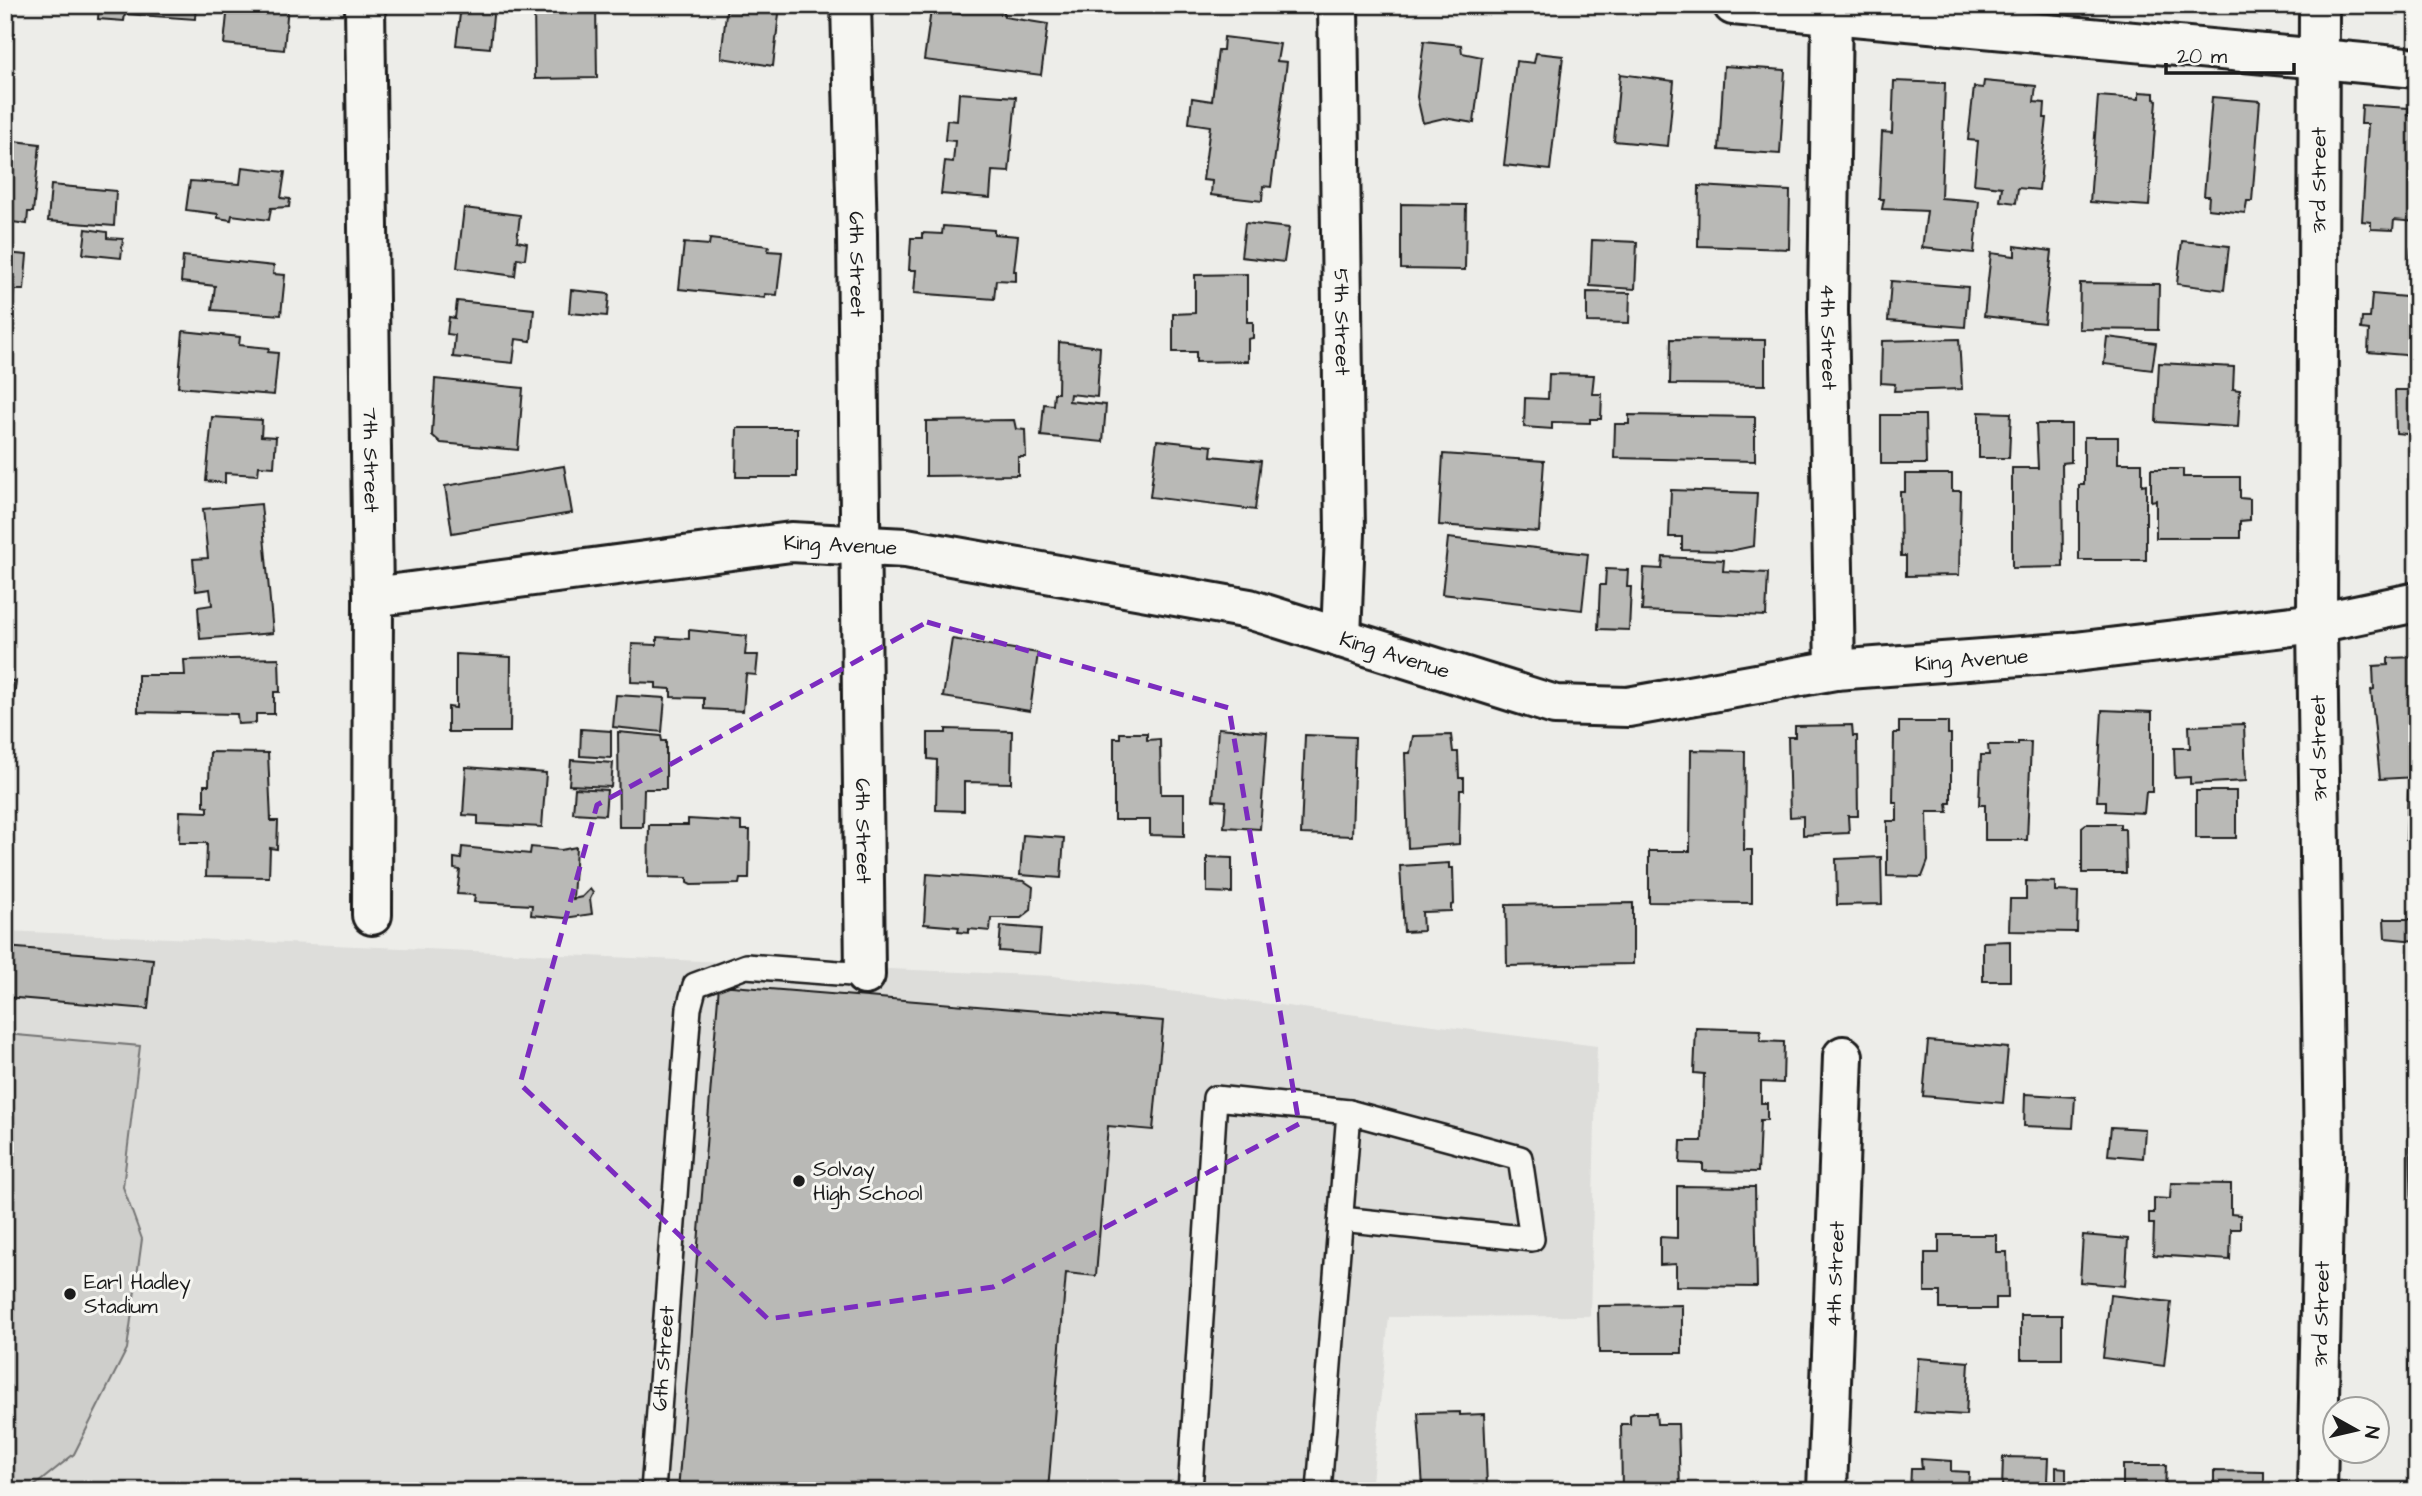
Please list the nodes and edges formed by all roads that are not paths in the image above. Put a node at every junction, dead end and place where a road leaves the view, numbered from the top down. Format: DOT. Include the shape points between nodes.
graph roads {
  1 [pos="365,5"];
  2 [pos="851,5"];
  3 [pos="1338,5"];
  4 [pos="1733,5"];
  5 [pos="2319,5"];
  6 [pos="1832,10"];
  7 [pos="2319,60"];
  8 [pos="2417,68"];
  9 [pos="858,544"];
  10 [pos="373,597"];
  11 [pos="2417,602"];
  12 [pos="2317,623"];
  13 [pos="1341,638"];
  14 [pos="1836,670"];
  15 [pos="372,915"];
  16 [pos="865,975"];
  17 [pos="1843,1056"];
  18 [pos="1349,1112"];
  19 [pos="1341,1219"];
  20 [pos="653,1491"];
  21 [pos="1190,1491"];
  22 [pos="1319,1491"];
  23 [pos="1827,1491"];
  24 [pos="2317,1491"];
  1 -- 10 [label="street, 7th Street"];
  2 -- 9 [label="street, 6th Street"];
  3 -- 13 [label="street, 5th Street" via="1345,533"];
  4 -- 6 [label="street"];
  5 -- 7 [label="street, 3rd Street"];
  6 -- 7 [label="street"];
  6 -- 14 [label="street, 4th Street" via="1828,311"];
  7 -- 8 [label="street"];
  7 -- 12 [label="street, 3rd Street"];
  9 -- 10 [label="street, King Avenue" via="791,541"];
  9 -- 13 [label="street, King Avenue" via="906,548 1249,609"];
  9 -- 16 [label="street, 6th Street"];
  10 -- 15 [label="street, 7th Street"];
  11 -- 12 [label="street, King Avenue"];
  12 -- 14 [label="street, King Avenue" via="2074,652"];
  12 -- 24 [label="street, 3rd Street" via="2323,1163"];
  13 -- 14 [label="street, King Avenue" via="1555,705 1628,707"];
  16 -- 20 [label="lane, 6th Street" via="746,966 695,985 689,1008"];
  17 -- 23 [label="street, 4th Street"];
  18 -- 19 [label="lane"];
  18 -- 19 [label="lane" via="1520,1158 1532,1239"];
  18 -- 21 [label="lane" via="1215,1098"];
  19 -- 22 [label="lane"];
}
